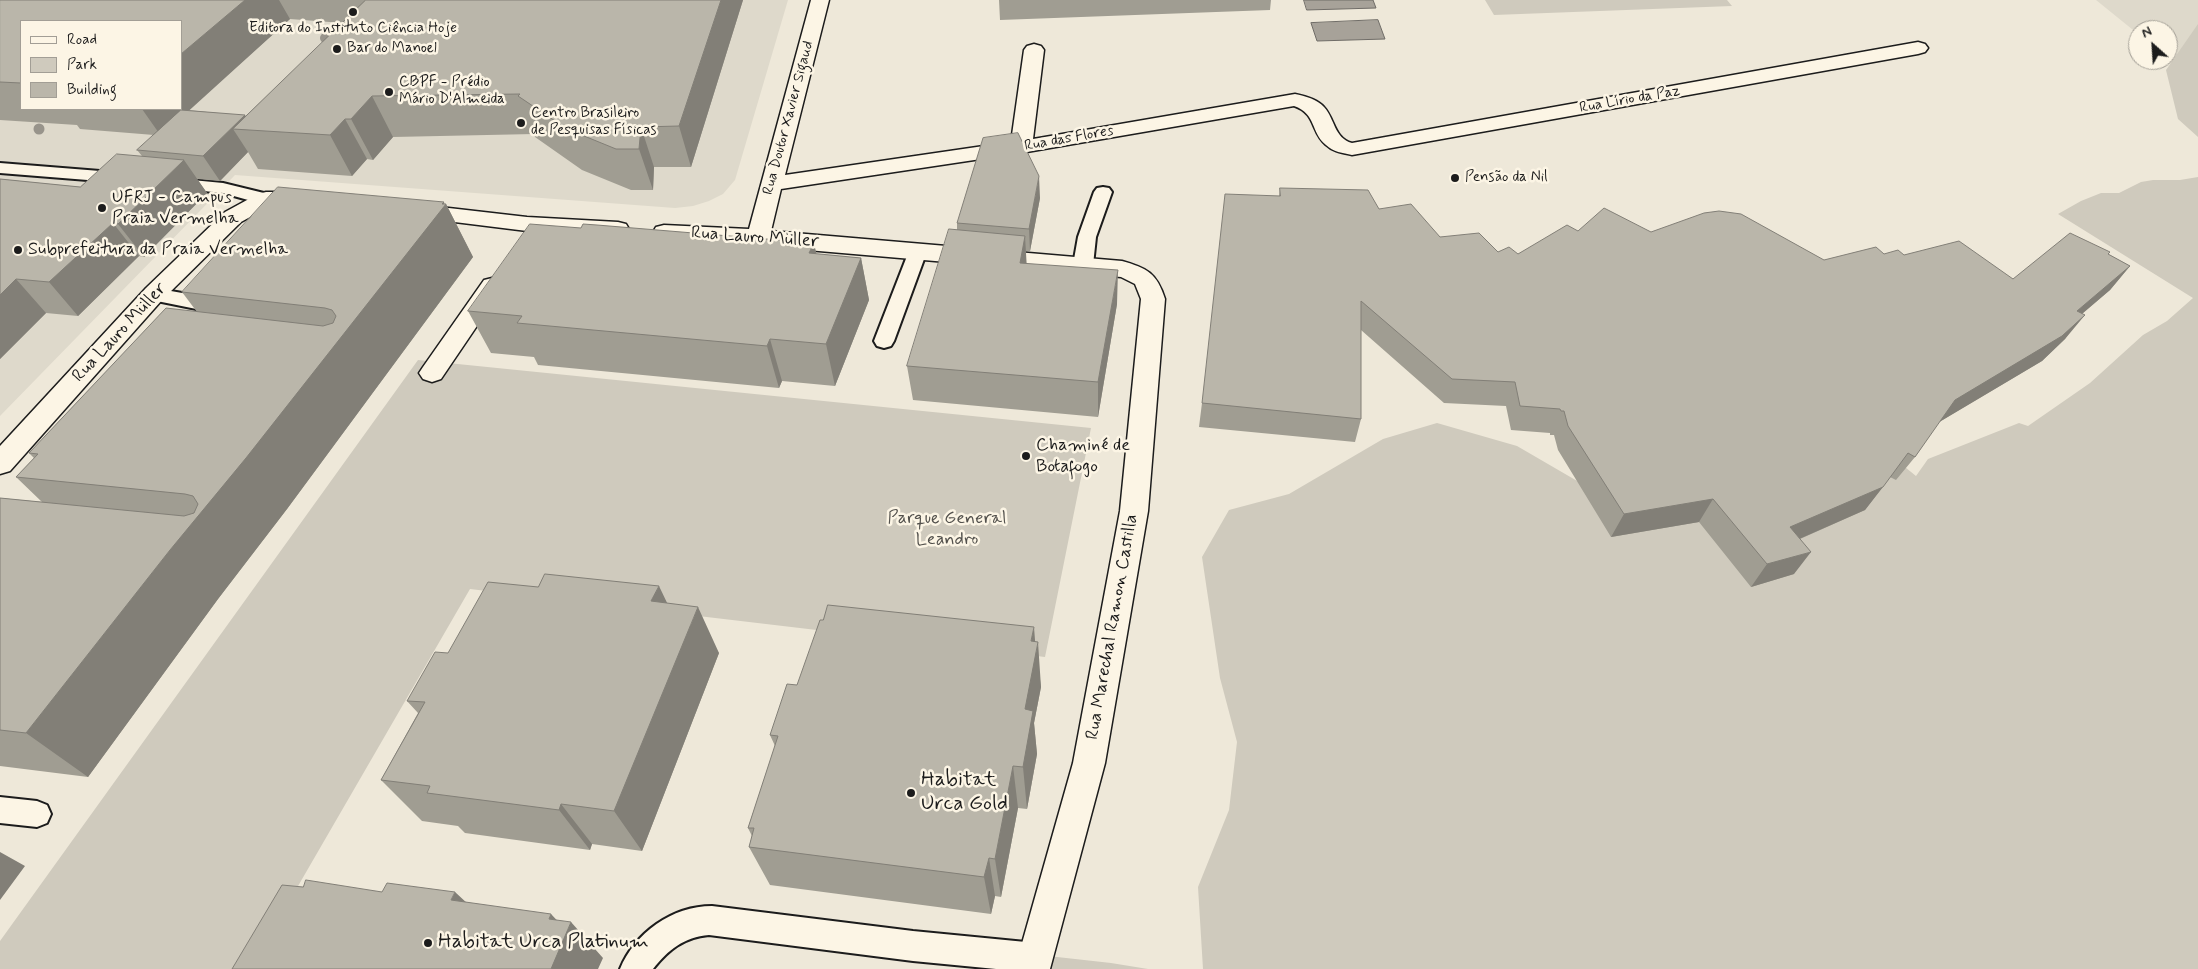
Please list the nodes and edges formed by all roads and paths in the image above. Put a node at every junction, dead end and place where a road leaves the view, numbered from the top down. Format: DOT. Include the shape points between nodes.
graph roads {
  1 [pos="820,0"];
  2 [pos="1918,48"];
  3 [pos="1034,50"];
  4 [pos="1021,147"];
  5 [pos="1342,148"];
  6 [pos="0,168"];
  7 [pos="138,180"];
  8 [pos="158,181"];
  9 [pos="772,184"];
  10 [pos="1103,192"];
  11 [pos="266,199"];
  12 [pos="322,201"];
  13 [pos="391,208"];
  14 [pos="758,237"];
  15 [pos="918,251"];
  16 [pos="1083,265"];
  17 [pos="505,267"];
  18 [pos="1140,275"];
  19 [pos="154,294"];
  20 [pos="210,325"];
  21 [pos="884,341"];
  22 [pos="432,373"];
  23 [pos="0,464"];
  24 [pos="0,810"];
  25 [pos="37,814"];
  26 [pos="1028,964"];
  27 [pos="635,969"];
  1 -- 9 [label="street, Rua Doutor Xavier Sigaud"];
  2 -- 5 [label="street, Rua Lírio da Paz" via="1362,148"];
  3 -- 4 [label="street"];
  4 -- 5 [label="street, Rua das Flores" via="1295,100 1306,102 1318,110 1329,138"];
  4 -- 9 [label="street, Rua das Flores"];
  6 -- 7 [label="lane"];
  8 -- 11 [label="lane" via="223,188"];
  9 -- 14 [label="street, Rua Doutor Xavier Sigaud"];
  10 -- 16 [label="lane" via="1087,237"];
  11 -- 12 [label="street, Rua Lauro Müller" via="293,197"];
  11 -- 19 [label="street, Rua Lauro Müller" via="233,217"];
  13 -- 14 [label="street, Rua Lauro Müller" via="523,233"];
  14 -- 15 [label="street, Rua Lauro Müller"];
  15 -- 16 [label="street, Rua Lauro Müller"];
  15 -- 21 [label="lane"];
  16 -- 18 [label="street, Rua Lauro Müller" via="1122,269"];
  17 -- 22 [label="street"];
  18 -- 26 [label="street, Rua Marechal Ramon Castilla" via="1148,284 1153,299 1134,511 1089,763"];
  19 -- 20 [label="lane" via="216,305 220,311"];
  19 -- 23 [label="street, Rua Lauro Müller"];
  24 -- 25 [label="lane"];
  26 -- 27 [label="lane" via="913,946 702,921 678,928 658,940"];
}
